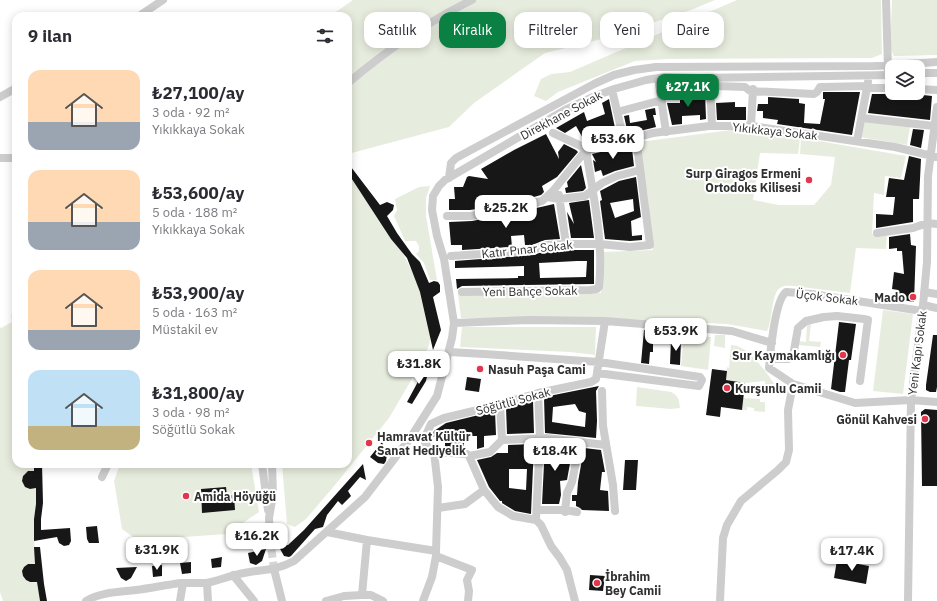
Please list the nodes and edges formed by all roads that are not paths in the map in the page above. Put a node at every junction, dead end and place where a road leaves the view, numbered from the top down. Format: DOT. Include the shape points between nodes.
graph roads {
  1 [pos="163,0"];
  2 [pos="472,0"];
  3 [pos="886,0"];
  4 [pos="145,12"];
  5 [pos="888,60"];
  6 [pos="937,62"];
  7 [pos="925,63"];
  8 [pos="885,65"];
  9 [pos="925,73"];
  10 [pos="937,73"];
  11 [pos="870,75"];
  12 [pos="885,75"];
  13 [pos="352,80"];
  14 [pos="710,84"];
  15 [pos="867,86"];
  16 [pos="885,88"];
  17 [pos="925,89"];
  18 [pos="12,90"];
  19 [pos="753,90"];
  20 [pos="937,90"];
  21 [pos="613,94"];
  22 [pos="0,97"];
  23 [pos="662,100"];
  24 [pos="937,107"];
  25 [pos="617,112"];
  26 [pos="936,116"];
  27 [pos="862,118"];
  28 [pos="712,126"];
  29 [pos="751,126"];
  30 [pos="934,126"];
  31 [pos="666,132"];
  32 [pos="553,133"];
  33 [pos="636,138"];
  34 [pos="624,141"];
  35 [pos="857,142"];
  36 [pos="586,150"];
  37 [pos="934,156"];
  38 [pos="0,158"];
  39 [pos="12,158"];
  40 [pos="640,170"];
  41 [pos="449,178"];
  42 [pos="556,186"];
  43 [pos="593,190"];
  44 [pos="547,197"];
  45 [pos="559,199"];
  46 [pos="447,216"];
  47 [pos="927,223"];
  48 [pos="937,224"];
  49 [pos="877,232"];
  50 [pos="566,244"];
  51 [pos="600,244"];
  52 [pos="451,256"];
  53 [pos="462,292"];
  54 [pos="924,292"];
  55 [pos="937,294"];
  56 [pos="922,308"];
  57 [pos="937,308"];
  58 [pos="605,321"];
  59 [pos="454,323"];
  60 [pos="772,342"];
  61 [pos="449,352"];
  62 [pos="770,359"];
  63 [pos="599,362"];
  64 [pos="596,376"];
  65 [pos="860,381"];
  66 [pos="793,384"];
  67 [pos="602,391"];
  68 [pos="538,393"];
  69 [pos="910,400"];
  70 [pos="937,402"];
  71 [pos="500,404"];
  72 [pos="540,438"];
  73 [pos="502,440"];
  74 [pos="580,442"];
  75 [pos="606,445"];
  76 [pos="434,452"];
  77 [pos="469,456"];
  78 [pos="106,468"];
  79 [pos="263,468"];
  80 [pos="272,468"];
  81 [pos="102,477"];
  82 [pos="484,490"];
  83 [pos="438,508"];
  84 [pos="537,510"];
  85 [pos="615,510"];
  86 [pos="565,511"];
  87 [pos="577,512"];
  88 [pos="269,518"];
  89 [pos="536,520"];
  90 [pos="327,532"];
  91 [pos="270,538"];
  92 [pos="367,540"];
  93 [pos="436,554"];
  94 [pos="274,569"];
  95 [pos="233,575"];
  96 [pos="183,583"];
  97 [pos="207,583"];
  98 [pos="362,595"];
  99 [pos="86,601"];
  100 [pos="180,601"];
  101 [pos="208,601"];
  102 [pos="254,601"];
  103 [pos="282,601"];
  104 [pos="326,601"];
  105 [pos="383,601"];
  106 [pos="423,601"];
  107 [pos="468,601"];
  108 [pos="575,601"];
  109 [pos="720,601"];
  110 [pos="908,601"];
  1 -- 4 [label="street"];
  2 -- 13 [label="street" via="427,24"];
  3 -- 5 [label="street"];
  6 -- 7 [label="street"];
  8 -- 41 [label="street" via="656,66 614,75 456,158 451,163"];
  9 -- 10 [label="street"];
  11 -- 12 [label="street, Direkhane Sokak"];
  11 -- 15 [label="street"];
  11 -- 41 [label="street, Direkhane Sokak" via="665,77 646,80 614,89 572,107"];
  14 -- 19 [label="street"];
  14 -- 23 [label="street" via="660,86"];
  14 -- 28 [label="street"];
  15 -- 16 [label="street"];
  15 -- 19 [label="street" via="820,87 814,94"];
  15 -- 27 [label="street"];
  17 -- 20 [label="street"];
  18 -- 22 [label="street"];
  19 -- 29 [label="street"];
  21 -- 25 [label="street"];
  23 -- 25 [label="street"];
  23 -- 31 [label="street"];
  24 -- 26 [label="street, Yeni Kapı Sokak"];
  25 -- 34 [label="street"];
  26 -- 30 [label="street, Yeni Kapı Sokak"];
  27 -- 30 [label="street"];
  27 -- 35 [label="street"];
  28 -- 29 [label="street, Yıkıkkaya Sokak"];
  28 -- 31 [label="street, Yıkıkkaya Sokak"];
  29 -- 35 [label="street, Yıkıkkaya Sokak"];
  30 -- 37 [label="street, Yeni Kapı Sokak"];
  31 -- 33 [label="street, Yıkıkkaya Sokak"];
  32 -- 36 [label="street"];
  33 -- 34 [label="street, Yıkıkkaya Sokak"];
  33 -- 40 [label="street"];
  34 -- 36 [label="street, Yıkıkkaya Sokak"];
  35 -- 37 [label="street, Yıkıkkaya Sokak"];
  36 -- 42 [label="street"];
  36 -- 43 [label="street"];
  37 -- 47 [label="street, Yeni Kapı Sokak" via="928,176"];
  38 -- 39 [label="street"];
  40 -- 43 [label="street" via="617,176"];
  40 -- 51 [label="street, Katır Pınar Sokak" via="650,245 630,247"];
  41 -- 59 [label="street, Direkhane Sokak" via="439,186 433,196 432,210 444,259"];
  42 -- 44 [label="street"];
  42 -- 45 [label="street"];
  43 -- 45 [label="street" via="585,196"];
  43 -- 51 [label="street"];
  44 -- 45 [label="street"];
  44 -- 46 [label="street" via="509,209 471,216"];
  45 -- 50 [label="street"];
  47 -- 48 [label="street"];
  47 -- 49 [label="street" via="913,228"];
  47 -- 54 [label="street, Yeni Kapı Sokak"];
  50 -- 51 [label="street, Katır Pınar Sokak"];
  50 -- 52 [label="street, Katır Pınar Sokak" via="546,245 533,250 514,252"];
  51 -- 53 [label="street, Yeni Bahçe Sokak" via="600,281 597,289"];
  54 -- 55 [label="street"];
  54 -- 56 [label="street, Yeni Kapı Sokak"];
  56 -- 57 [label="street, Üçok Sokak"];
  56 -- 60 [label="street, Üçok Sokak" via="786,292 782,295"];
  56 -- 69 [label="street, Yeni Kapı Sokak"];
  58 -- 59 [label="street"];
  58 -- 60 [label="street" via="732,331"];
  58 -- 63 [label="street"];
  59 -- 61 [label="street, Direkhane Sokak"];
  60 -- 62 [label="street, Üçok Sokak"];
  61 -- 63 [label="street"];
  61 -- 90 [label="street, Direkhane Sokak" via="437,396 411,437 365,497"];
  62 -- 65 [label="street" via="788,359 793,356 798,328 806,321 837,316 864,319 868,320 868,327"];
  62 -- 66 [label="street, Üçok Sokak" via="769,368"];
  63 -- 64 [label="street"];
  63 -- 64 [label="street" via="700,376 702,380 699,386"];
  64 -- 68 [label="street, Söğütlü Sokak" via="591,382"];
  66 -- 69 [label="street" via="855,403"];
  66 -- 109 [label="street" via="788,410 789,450 786,462 741,501 727,525 723,538"];
  67 -- 75 [label="street"];
  68 -- 71 [label="street, Söğütlü Sokak"];
  68 -- 72 [label="street"];
  69 -- 70 [label="street"];
  69 -- 110 [label="street, Yeni Kapı Sokak"];
  71 -- 73 [label="street"];
  71 -- 76 [label="street, Söğütlü Sokak" via="444,418 431,424 425,444"];
  72 -- 73 [label="street"];
  72 -- 74 [label="street"];
  72 -- 84 [label="street"];
  73 -- 77 [label="street" via="490,452"];
  74 -- 75 [label="street"];
  74 -- 86 [label="street"];
  75 -- 85 [label="street"];
  76 -- 77 [label="street" via="461,453"];
  76 -- 83 [label="street"];
  77 -- 82 [label="street"];
  78 -- 81 [label="street"];
  79 -- 88 [label="street"];
  80 -- 88 [label="street" via="273,494"];
  82 -- 83 [label="street" via="465,504"];
  82 -- 89 [label="street" via="504,512"];
  83 -- 93 [label="street"];
  84 -- 86 [label="street"];
  84 -- 89 [label="street"];
  86 -- 87 [label="street"];
  88 -- 91 [label="street"];
  89 -- 108 [label="street" via="567,570"];
  90 -- 92 [label="street"];
  90 -- 94 [label="street, Direkhane Sokak" via="294,561"];
  92 -- 93 [label="street"];
  92 -- 98 [label="street"];
  93 -- 106 [label="street" via="432,577"];
  93 -- 107 [label="street" via="472,570 466,580"];
  94 -- 95 [label="street, Direkhane Sokak"];
  94 -- 103 [label="street"];
  95 -- 97 [label="street, Direkhane Sokak"];
  95 -- 102 [label="street"];
  96 -- 97 [label="street, Direkhane Sokak"];
  96 -- 99 [label="street, Direkhane Sokak" via="103,595"];
  96 -- 100 [label="street"];
  97 -- 101 [label="street"];
  98 -- 104 [label="street"];
  98 -- 105 [label="street" via="371,595"];
}
